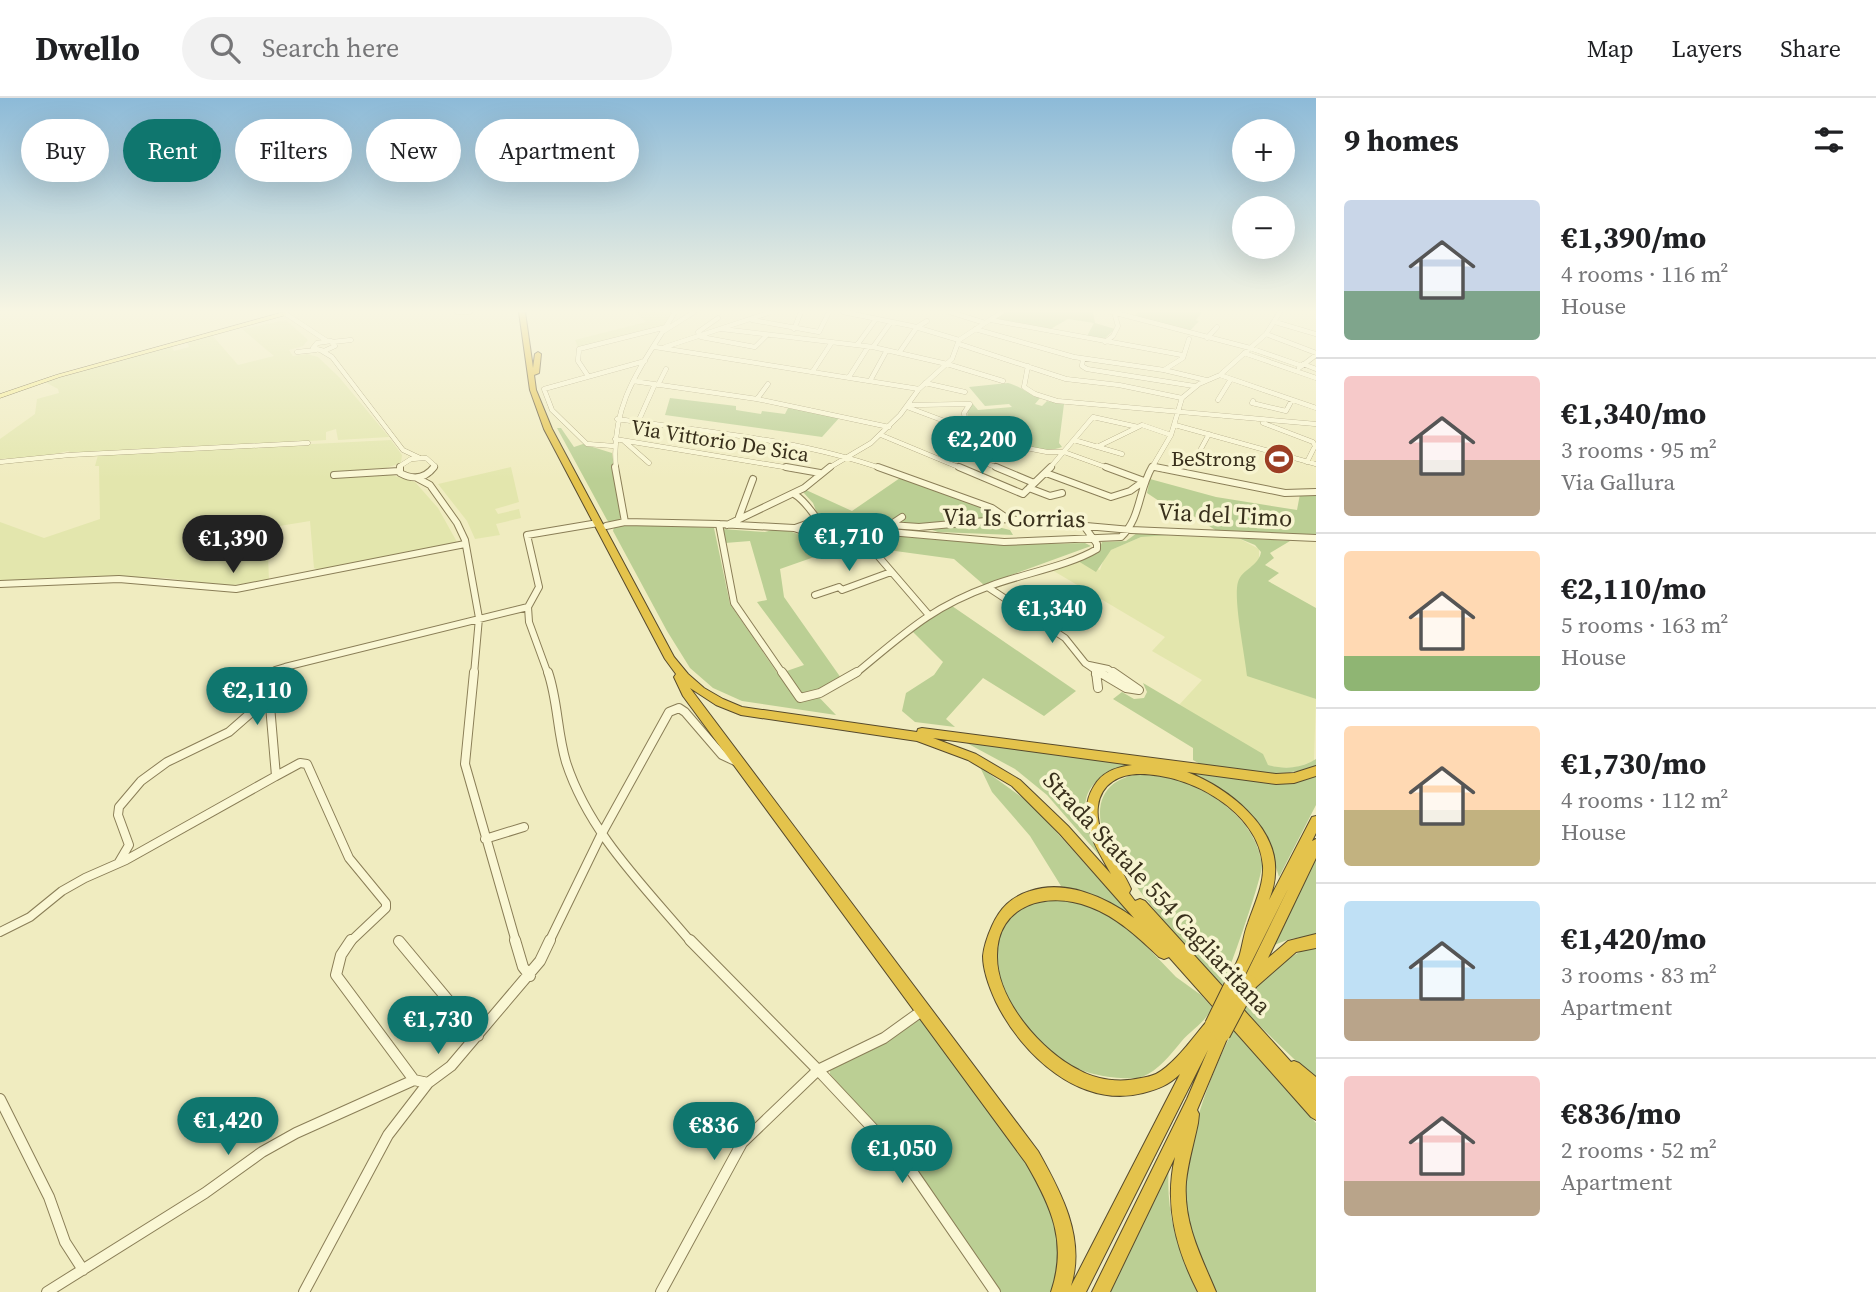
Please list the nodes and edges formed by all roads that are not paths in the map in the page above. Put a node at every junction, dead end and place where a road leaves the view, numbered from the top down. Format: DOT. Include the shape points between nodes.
graph roads {
  1 [pos="87,368"];
  2 [pos="340,368"];
  3 [pos="532,368"];
  4 [pos="536,368"];
  5 [pos="537,368"];
  6 [pos="582,368"];
  7 [pos="619,368"];
  8 [pos="641,368"];
  9 [pos="790,368"];
  10 [pos="815,368"];
  11 [pos="856,368"];
  12 [pos="877,368"];
  13 [pos="943,368"];
  14 [pos="960,368"];
  15 [pos="1028,368"];
  16 [pos="1033,368"];
  17 [pos="1085,368"];
  18 [pos="1147,368"];
  19 [pos="1168,368"];
  20 [pos="1228,368"];
  21 [pos="1287,368"];
  22 [pos="1300,368"];
  23 [pos="666,369"];
  24 [pos="965,369"];
  25 [pos="1164,370"];
  26 [pos="813,371"];
  27 [pos="1296,371"];
  28 [pos="536,373"];
  29 [pos="1220,375"];
  30 [pos="588,376"];
  31 [pos="849,377"];
  32 [pos="958,377"];
  33 [pos="1231,379"];
  34 [pos="1316,379"];
  35 [pos="1206,380"];
  36 [pos="633,381"];
  37 [pos="870,381"];
  38 [pos="1003,381"];
  39 [pos="925,383"];
  40 [pos="768,384"];
  41 [pos="657,385"];
  42 [pos="1194,386"];
  43 [pos="919,388"];
  44 [pos="965,392"];
  45 [pos="0,396"];
  46 [pos="1182,398"];
  47 [pos="757,399"];
  48 [pos="1218,400"];
  49 [pos="1292,400"];
  50 [pos="1253,401"];
  51 [pos="908,406"];
  52 [pos="1316,408"];
  53 [pos="1178,413"];
  54 [pos="617,419"];
  55 [pos="1252,419"];
  56 [pos="638,422"];
  57 [pos="1316,424"];
  58 [pos="966,425"];
  59 [pos="1175,425"];
  60 [pos="956,426"];
  61 [pos="889,427"];
  62 [pos="1138,428"];
  63 [pos="1209,434"];
  64 [pos="881,435"];
  65 [pos="1171,435"];
  66 [pos="1074,440"];
  67 [pos="624,441"];
  68 [pos="308,443"];
  69 [pos="614,443"];
  70 [pos="1097,447"];
  71 [pos="403,450"];
  72 [pos="1064,452"];
  73 [pos="1122,454"];
  74 [pos="849,457"];
  75 [pos="419,458"];
  76 [pos="1196,458"];
  77 [pos="0,462"];
  78 [pos="645,462"];
  79 [pos="1307,462"];
  80 [pos="760,463"];
  81 [pos="1316,464"];
  82 [pos="402,466"];
  83 [pos="1153,467"];
  84 [pos="430,473"];
  85 [pos="820,473"];
  86 [pos="1046,473"];
  87 [pos="334,475"];
  88 [pos="417,478"];
  89 [pos="1144,481"];
  90 [pos="429,485"];
  91 [pos="1032,485"];
  92 [pos="1130,491"];
  93 [pos="1316,492"];
  94 [pos="1062,493"];
  95 [pos="794,494"];
  96 [pos="1141,496"];
  97 [pos="811,515"];
  98 [pos="739,517"];
  99 [pos="902,517"];
  100 [pos="1009,519"];
  101 [pos="625,522"];
  102 [pos="719,524"];
  103 [pos="602,525"];
  104 [pos="727,525"];
  105 [pos="1084,526"];
  106 [pos="806,527"];
  107 [pos="821,529"];
  108 [pos="890,529"];
  109 [pos="1132,529"];
  110 [pos="872,531"];
  111 [pos="851,532"];
  112 [pos="1316,538"];
  113 [pos="1093,539"];
  114 [pos="866,542"];
  115 [pos="465,544"];
  116 [pos="891,572"];
  117 [pos="3,586"];
  118 [pos="989,587"];
  119 [pos="815,595"];
  120 [pos="528,607"];
  121 [pos="929,614"];
  122 [pos="479,618"];
  123 [pos="670,659"];
  124 [pos="1089,665"];
  125 [pos="1097,670"];
  126 [pos="1098,688"];
  127 [pos="269,697"];
  128 [pos="922,732"];
  129 [pos="741,764"];
  130 [pos="1316,771"];
  131 [pos="276,776"];
  132 [pos="1316,821"];
  133 [pos="524,827"];
  134 [pos="601,835"];
  135 [pos="485,839"];
  136 [pos="1316,845"];
  137 [pos="118,863"];
  138 [pos="1125,889"];
  139 [pos="0,932"];
  140 [pos="399,941"];
  141 [pos="1316,941"];
  142 [pos="1247,955"];
  143 [pos="530,976"];
  144 [pos="1193,976"];
  145 [pos="1242,981"];
  146 [pos="924,1010"];
  147 [pos="1218,1030"];
  148 [pos="478,1036"];
  149 [pos="1260,1039"];
  150 [pos="818,1070"];
  151 [pos="414,1080"];
  152 [pos="428,1083"];
  153 [pos="1316,1087"];
  154 [pos="0,1099"];
  155 [pos="1316,1101"];
  156 [pos="1192,1104"];
  157 [pos="1316,1112"];
  158 [pos="83,1270"];
  159 [pos="47,1292"];
  160 [pos="304,1292"];
  161 [pos="661,1292"];
  162 [pos="995,1292"];
  163 [pos="1060,1292"];
  164 [pos="1077,1292"];
  165 [pos="1101,1292"];
  166 [pos="1207,1292"];
  1 -- 45 [label="main road"];
  2 -- 71 [label="street"];
  3 -- 103 [label="highway, Strada Statale 554 Cagliaritana" via="537,405"];
  4 -- 28 [label="highway, Strada Statale 554 Cagliaritana"];
  5 -- 28 [label="highway"];
  6 -- 30 [label="street"];
  7 -- 30 [label="street"];
  8 -- 36 [label="street"];
  9 -- 26 [label="street"];
  10 -- 26 [label="street"];
  11 -- 31 [label="street"];
  12 -- 37 [label="street"];
  13 -- 39 [label="street"];
  14 -- 24 [label="street"];
  15 -- 53 [label="street" via="1024,387 1050,399"];
  16 -- 46 [label="street" via="1075,382"];
  17 -- 42 [label="street"];
  18 -- 25 [label="street"];
  19 -- 25 [label="street"];
  20 -- 29 [label="street"];
  21 -- 27 [label="street"];
  22 -- 27 [label="street"];
  23 -- 41 [label="street"];
  24 -- 32 [label="street"];
  24 -- 38 [label="street"];
  25 -- 35 [label="street"];
  26 -- 31 [label="street"];
  27 -- 34 [label="street"];
  28 -- 103 [label="highway, Strada Statale 554 Cagliaritana" via="547,415"];
  29 -- 33 [label="street"];
  29 -- 35 [label="street"];
  30 -- 69 [label="street, Via Vittorio De Sica" via="544,389 552,410 587,444"];
  31 -- 37 [label="street"];
  33 -- 48 [label="street"];
  33 -- 49 [label="street"];
  35 -- 42 [label="street"];
  36 -- 41 [label="street"];
  36 -- 54 [label="street"];
  37 -- 43 [label="street"];
  39 -- 43 [label="street"];
  39 -- 44 [label="street"];
  40 -- 47 [label="street"];
  41 -- 47 [label="street"];
  41 -- 56 [label="street"];
  42 -- 46 [label="street"];
  43 -- 51 [label="street"];
  46 -- 53 [label="street"];
  47 -- 61 [label="street"];
  49 -- 50 [label="street" via="1286,411"];
  49 -- 52 [label="street"];
  51 -- 58 [label="street" via="970,404 964,414"];
  51 -- 60 [label="street"];
  51 -- 61 [label="street"];
  53 -- 55 [label="street"];
  53 -- 59 [label="street"];
  54 -- 56 [label="street"];
  54 -- 69 [label="street"];
  55 -- 57 [label="street"];
  55 -- 79 [label="street" via="1313,442"];
  56 -- 74 [label="street"];
  59 -- 63 [label="street"];
  59 -- 65 [label="street"];
  60 -- 72 [label="street" via="1006,444 1052,454"];
  60 -- 91 [label="street" via="940,444"];
  61 -- 64 [label="street"];
  62 -- 65 [label="street" via="1147,425"];
  62 -- 66 [label="street" via="1093,417"];
  62 -- 70 [label="street"];
  63 -- 76 [label="street"];
  63 -- 79 [label="street"];
  64 -- 74 [label="street"];
  64 -- 91 [label="street, Via Is Corrias" via="1023,494"];
  65 -- 83 [label="street"];
  66 -- 70 [label="street"];
  66 -- 72 [label="street"];
  67 -- 69 [label="street, Via Vittorio De Sica"];
  67 -- 78 [label="street"];
  67 -- 80 [label="street, Via Vittorio De Sica"];
  68 -- 77 [label="street"];
  69 -- 101 [label="street"];
  70 -- 73 [label="street"];
  71 -- 75 [label="street"];
  71 -- 82 [label="street"];
  72 -- 86 [label="street"];
  72 -- 89 [label="street"];
  74 -- 85 [label="street"];
  74 -- 100 [label="street" via="992,508"];
  75 -- 82 [label="street"];
  75 -- 84 [label="street" via="434,463"];
  79 -- 81 [label="street"];
  80 -- 85 [label="street, Via Vittorio De Sica"];
  80 -- 98 [label="street"];
  82 -- 87 [label="street"];
  82 -- 88 [label="street" via="405,477"];
  83 -- 89 [label="street"];
  83 -- 93 [label="street" via="1285,493"];
  84 -- 88 [label="street"];
  84 -- 90 [label="street"];
  85 -- 95 [label="street"];
  86 -- 91 [label="street"];
  86 -- 92 [label="street" via="1111,497"];
  88 -- 90 [label="street"];
  89 -- 92 [label="street"];
  89 -- 96 [label="street"];
  90 -- 115 [label="street" via="457,523"];
  91 -- 94 [label="street, Via Is Corrias" via="1050,496"];
  92 -- 96 [label="street"];
  95 -- 97 [label="street" via="809,505"];
  95 -- 98 [label="street"];
  96 -- 109 [label="street"];
  97 -- 106 [label="street"];
  97 -- 107 [label="street"];
  98 -- 104 [label="street"];
  99 -- 108 [label="street"];
  100 -- 105 [label="street"];
  100 -- 108 [label="street, Via Is Corrias"];
  101 -- 102 [label="street"];
  101 -- 103 [label="street"];
  102 -- 104 [label="street"];
  102 -- 121 [label="street" via="734,603 800,698 848,680 905,629"];
  103 -- 120 [label="street" via="527,535 539,587"];
  103 -- 123 [label="highway, Strada Statale 554 Cagliaritana"];
  103 -- 128 [label="highway, Strada Statale 554 Cagliaritana" via="675,655 699,684 730,701 756,708"];
  104 -- 106 [label="street"];
  105 -- 109 [label="street"];
  105 -- 113 [label="street"];
  106 -- 107 [label="street"];
  106 -- 107 [label="street"];
  107 -- 111 [label="street, Via Is Corrias"];
  108 -- 110 [label="street, Via Is Corrias"];
  108 -- 113 [label="street, Via Is Corrias" via="983,541"];
  109 -- 112 [label="street, Via del Timo"];
  109 -- 113 [label="street, Via Is Corrias" via="1121,537"];
  110 -- 111 [label="street, Via Is Corrias"];
  110 -- 114 [label="street"];
  111 -- 114 [label="street"];
  113 -- 118 [label="street" via="1097,547 1092,552"];
  114 -- 116 [label="street"];
  115 -- 117 [label="street" via="236,589 119,579"];
  115 -- 122 [label="street"];
  116 -- 119 [label="street"];
  116 -- 121 [label="street"];
  118 -- 121 [label="street"];
  118 -- 124 [label="street" via="1065,638"];
  120 -- 122 [label="street"];
  120 -- 134 [label="street" via="556,695 566,761"];
  122 -- 127 [label="street" via="285,667 270,675"];
  122 -- 135 [label="street" via="465,764"];
  123 -- 129 [label="highway" via="687,693"];
  123 -- 144 [label="highway, Strada Statale 554 Cagliaritana" via="685,680 727,707 918,737 994,769 1047,812"];
  124 -- 125 [label="street"];
  124 -- 125 [label="street" via="1108,669 1139,690 1129,690"];
  125 -- 126 [label="street"];
  127 -- 131 [label="street"];
  127 -- 137 [label="street" via="229,732 167,762 141,781 119,807 129,845"];
  128 -- 130 [label="highway" via="1276,779"];
  128 -- 138 [label="highway, Strada Statale 554 Cagliaritana" via="971,750 1021,780"];
  129 -- 134 [label="street" via="722,755 685,712 674,708"];
  129 -- 146 [label="highway"];
  131 -- 137 [label="street"];
  131 -- 151 [label="street" via="306,764 349,858 386,903 351,940 336,975"];
  132 -- 142 [label="highway"];
  133 -- 135 [label="street"];
  134 -- 143 [label="street"];
  134 -- 150 [label="street" via="699,951"];
  135 -- 143 [label="street" via="523,968"];
  136 -- 145 [label="highway"];
  137 -- 139 [label="street" via="74,884 30,917"];
  138 -- 142 [label="highway" via="1094,826 1092,807 1101,783 1116,771 1143,768 1172,771 1200,781 1227,799 1250,823 1270,864"];
  138 -- 149 [label="highway, Strada Statale 554 Cagliaritana"];
  140 -- 148 [label="street"];
  141 -- 145 [label="highway" via="1293,946"];
  142 -- 145 [label="highway"];
  143 -- 148 [label="street"];
  144 -- 147 [label="highway" via="1108,907 1079,896 1052,893 1030,896 1007,910 996,930 990,958 997,992 1019,1030 1063,1070 1092,1083 1125,1089 1159,1081"];
  144 -- 157 [label="highway"];
  145 -- 147 [label="highway, bridge"];
  146 -- 150 [label="street" via="884,1038"];
  146 -- 163 [label="highway" via="1032,1157 1052,1193 1066,1231 1068,1252"];
  147 -- 156 [label="highway"];
  147 -- 164 [label="highway"];
  148 -- 152 [label="street"];
  149 -- 153 [label="highway"];
  149 -- 155 [label="highway, Strada Statale 554 Cagliaritana"];
  150 -- 161 [label="street" via="742,1143"];
  150 -- 162 [label="street" via="909,1167"];
  151 -- 152 [label="street"];
  151 -- 158 [label="street" via="262,1152"];
  152 -- 160 [label="street" via="388,1135"];
  154 -- 158 [label="street" via="49,1197 65,1242"];
  156 -- 165 [label="highway"];
  156 -- 166 [label="highway" via="1178,1183 1180,1214"];
  158 -- 159 [label="street"];
}
